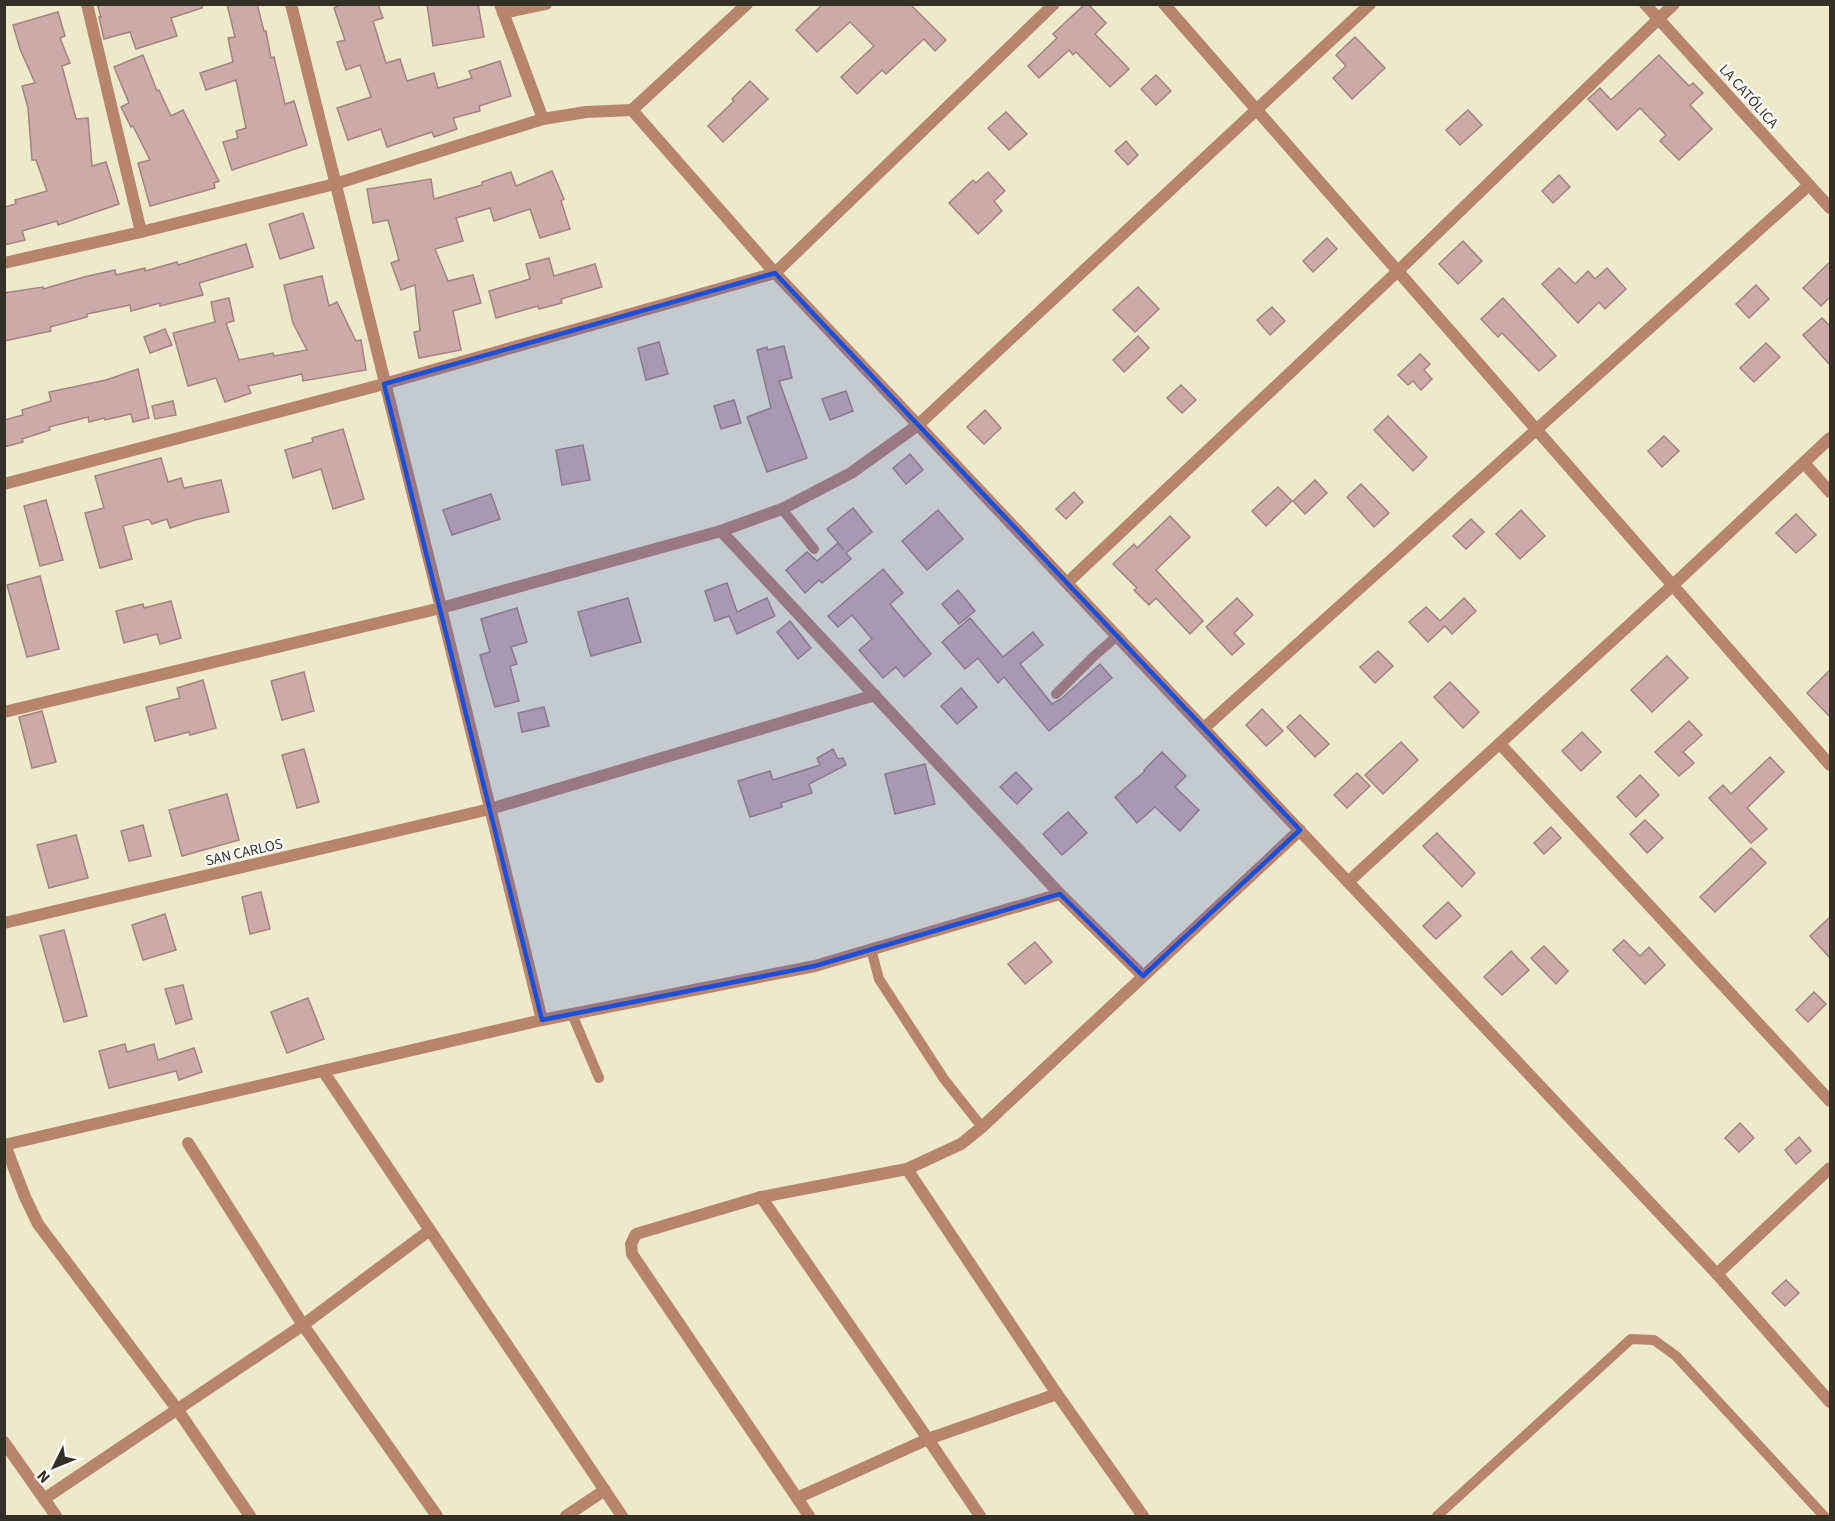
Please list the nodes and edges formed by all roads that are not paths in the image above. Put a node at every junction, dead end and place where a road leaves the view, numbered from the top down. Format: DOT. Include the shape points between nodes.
graph roads {
  1 [pos="87,4"];
  2 [pos="291,4"];
  3 [pos="546,4"];
  4 [pos="747,4"];
  5 [pos="1054,4"];
  6 [pos="1164,4"];
  7 [pos="1370,4"];
  8 [pos="1645,4"];
  9 [pos="1674,4"];
  10 [pos="501,9"];
  11 [pos="1659,20"];
  12 [pos="632,110"];
  13 [pos="1256,110"];
  14 [pos="543,119"];
  15 [pos="335,184"];
  16 [pos="1809,185"];
  17 [pos="1830,208"];
  18 [pos="141,232"];
  19 [pos="4,263"];
  20 [pos="1398,271"];
  21 [pos="775,273"];
  22 [pos="384,384"];
  23 [pos="918,424"];
  24 [pos="1536,429"];
  25 [pos="1830,438"];
  26 [pos="1804,463"];
  27 [pos="4,484"];
  28 [pos="1830,492"];
  29 [pos="782,509"];
  30 [pos="721,531"];
  31 [pos="814,549"];
  32 [pos="1067,583"];
  33 [pos="1673,585"];
  34 [pos="441,608"];
  35 [pos="1117,636"];
  36 [pos="1056,694"];
  37 [pos="875,695"];
  38 [pos="4,712"];
  39 [pos="1204,728"];
  40 [pos="1500,744"];
  41 [pos="1830,765"];
  42 [pos="490,809"];
  43 [pos="1300,830"];
  44 [pos="1348,882"];
  45 [pos="1060,894"];
  46 [pos="4,923"];
  47 [pos="871,949"];
  48 [pos="1143,976"];
  49 [pos="572,1014"];
  50 [pos="542,1020"];
  51 [pos="323,1071"];
  52 [pos="599,1078"];
  53 [pos="1830,1101"];
  54 [pos="982,1126"];
  55 [pos="188,1143"];
  56 [pos="5,1145"];
  57 [pos="1830,1168"];
  58 [pos="908,1169"];
  59 [pos="761,1197"];
  60 [pos="430,1230"];
  61 [pos="1717,1274"];
  62 [pos="303,1325"];
  63 [pos="1057,1394"];
  64 [pos="1830,1402"];
  65 [pos="177,1409"];
  66 [pos="928,1438"];
  67 [pos="4,1442"];
  68 [pos="605,1491"];
  69 [pos="797,1498"];
  70 [pos="44,1499"];
  71 [pos="56,1516"];
  72 [pos="250,1516"];
  73 [pos="436,1516"];
  74 [pos="566,1516"];
  75 [pos="622,1516"];
  76 [pos="809,1516"];
  77 [pos="980,1516"];
  78 [pos="1143,1516"];
  79 [pos="1437,1516"];
  80 [pos="1824,1516"];
  1 -- 18 [label="street"];
  2 -- 15 [label="street"];
  3 -- 10 [label="street"];
  4 -- 12 [label="street"];
  5 -- 21 [label="street"];
  6 -- 13 [label="street"];
  7 -- 13 [label="street"];
  8 -- 11 [label="street, LA CATÓLICA"];
  9 -- 11 [label="street"];
  10 -- 14 [label="street"];
  11 -- 16 [label="street, LA CATÓLICA"];
  11 -- 20 [label="street"];
  12 -- 14 [label="street" via="586,111"];
  12 -- 21 [label="street"];
  13 -- 20 [label="street"];
  13 -- 23 [label="street"];
  14 -- 15 [label="street"];
  15 -- 18 [label="street"];
  15 -- 22 [label="street"];
  16 -- 17 [label="street, LA CATÓLICA"];
  16 -- 24 [label="street"];
  18 -- 19 [label="street"];
  20 -- 24 [label="street"];
  20 -- 32 [label="street"];
  21 -- 22 [label="street"];
  21 -- 23 [label="street"];
  22 -- 27 [label="street"];
  22 -- 34 [label="street"];
  23 -- 29 [label="street" via="851,473"];
  23 -- 32 [label="street"];
  24 -- 33 [label="street"];
  24 -- 39 [label="street"];
  25 -- 26 [label="street"];
  26 -- 28 [label="street"];
  26 -- 33 [label="street"];
  29 -- 30 [label="street"];
  29 -- 31 [label="lane"];
  30 -- 34 [label="street"];
  30 -- 37 [label="street"];
  32 -- 35 [label="street"];
  33 -- 40 [label="street"];
  33 -- 41 [label="street"];
  34 -- 38 [label="street"];
  34 -- 42 [label="street"];
  35 -- 36 [label="lane"];
  35 -- 39 [label="street"];
  37 -- 42 [label="street, SAN CARLOS"];
  37 -- 45 [label="street"];
  39 -- 43 [label="street"];
  40 -- 44 [label="street"];
  40 -- 53 [label="street"];
  42 -- 46 [label="street, SAN CARLOS"];
  42 -- 50 [label="street"];
  43 -- 44 [label="street"];
  43 -- 48 [label="street"];
  44 -- 61 [label="street"];
  45 -- 47 [label="street"];
  45 -- 48 [label="street"];
  47 -- 49 [label="street" via="815,966"];
  47 -- 54 [label="lane" via="879,979 944,1079"];
  48 -- 54 [label="street"];
  49 -- 50 [label="street"];
  49 -- 52 [label="lane"];
  50 -- 51 [label="street"];
  51 -- 56 [label="street"];
  51 -- 60 [label="street"];
  54 -- 58 [label="street" via="961,1144"];
  55 -- 62 [label="street"];
  56 -- 65 [label="street" via="38,1224"];
  57 -- 61 [label="street"];
  58 -- 59 [label="street"];
  58 -- 63 [label="street"];
  59 -- 66 [label="street"];
  59 -- 69 [label="street" via="636,1234 632,1254"];
  60 -- 62 [label="street"];
  60 -- 68 [label="street"];
  61 -- 64 [label="street"];
  62 -- 65 [label="street"];
  62 -- 73 [label="street"];
  63 -- 66 [label="street"];
  63 -- 78 [label="street"];
  65 -- 70 [label="street"];
  65 -- 72 [label="street"];
  66 -- 69 [label="street"];
  66 -- 77 [label="street"];
  67 -- 70 [label="street"];
  68 -- 74 [label="street"];
  68 -- 75 [label="street"];
  69 -- 76 [label="street"];
  70 -- 71 [label="street"];
  79 -- 80 [label="lane" via="1631,1339 1654,1340 1676,1356"];
}
